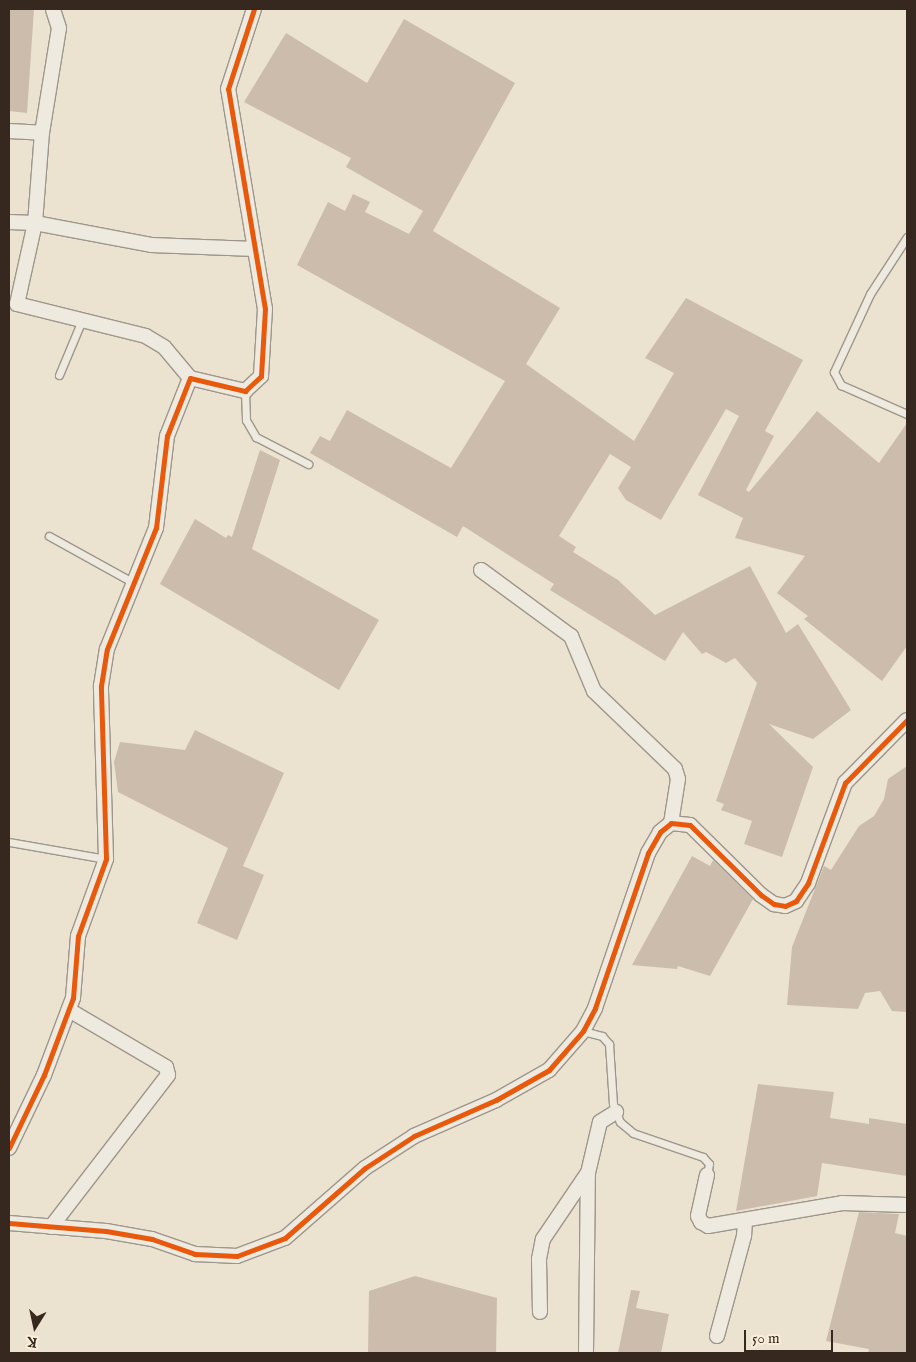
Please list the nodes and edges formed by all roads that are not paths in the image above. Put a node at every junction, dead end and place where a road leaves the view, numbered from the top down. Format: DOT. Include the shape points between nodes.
graph roads {
  1 [pos="53,9"];
  2 [pos="254,9"];
  3 [pos="9,131"];
  4 [pos="42,133"];
  5 [pos="9,222"];
  6 [pos="35,223"];
  7 [pos="907,237"];
  8 [pos="255,249"];
  9 [pos="13,306"];
  10 [pos="82,320"];
  11 [pos="59,375"];
  12 [pos="190,378"];
  13 [pos="246,391"];
  14 [pos="907,414"];
  15 [pos="308,464"];
  16 [pos="49,536"];
  17 [pos="481,570"];
  18 [pos="134,583"];
  19 [pos="907,720"];
  20 [pos="671,823"];
  21 [pos="9,842"];
  22 [pos="106,859"];
  23 [pos="69,1010"];
  24 [pos="582,1030"];
  25 [pos="616,1112"];
  26 [pos="9,1148"];
  27 [pos="588,1173"];
  28 [pos="707,1175"];
  29 [pos="907,1204"];
  30 [pos="745,1220"];
  31 [pos="9,1224"];
  32 [pos="51,1227"];
  33 [pos="540,1312"];
  34 [pos="717,1336"];
  35 [pos="586,1353"];
  1 -- 4 [label="street" via="59,28"];
  2 -- 8 [label="street" via="228,89"];
  3 -- 4 [label="street"];
  4 -- 6 [label="street"];
  5 -- 6 [label="street"];
  6 -- 8 [label="street" via="151,245"];
  6 -- 9 [label="street"];
  7 -- 14 [label="lane" via="870,294 834,372 841,385"];
  8 -- 13 [label="street" via="265,309 261,376"];
  9 -- 10 [label="street"];
  10 -- 11 [label="lane"];
  10 -- 12 [label="street" via="146,336 164,347"];
  12 -- 13 [label="street"];
  12 -- 18 [label="street" via="167,436 156,528"];
  13 -- 15 [label="lane" via="246,420 256,437"];
  16 -- 18 [label="lane"];
  17 -- 20 [label="street" via="571,636 594,691 675,769 678,779"];
  18 -- 22 [label="street" via="107,649 101,686"];
  19 -- 20 [label="street" via="846,783 808,882 796,901 774,904 690,825"];
  20 -- 24 [label="street" via="660,832 648,853 609,973"];
  21 -- 22 [label="lane"];
  22 -- 23 [label="street" via="78,936 73,998"];
  23 -- 26 [label="street" via="44,1075"];
  23 -- 32 [label="street" via="166,1066 168,1075"];
  24 -- 25 [label="lane" via="602,1036 609,1044"];
  24 -- 32 [label="street" via="549,1070 496,1100 414,1136 365,1168 285,1238 237,1256 195,1254 152,1239"];
  25 -- 27 [label="street" via="600,1122"];
  25 -- 28 [label="lane" via="620,1122 633,1133 703,1158 709,1164"];
  27 -- 33 [label="street" via="543,1239 539,1259"];
  27 -- 35 [label="street"];
  28 -- 30 [label="street" via="698,1211 701,1222 708,1226"];
  29 -- 30 [label="street" via="842,1203"];
  30 -- 34 [label="street" via="744,1236"];
  31 -- 32 [label="street"];
}
